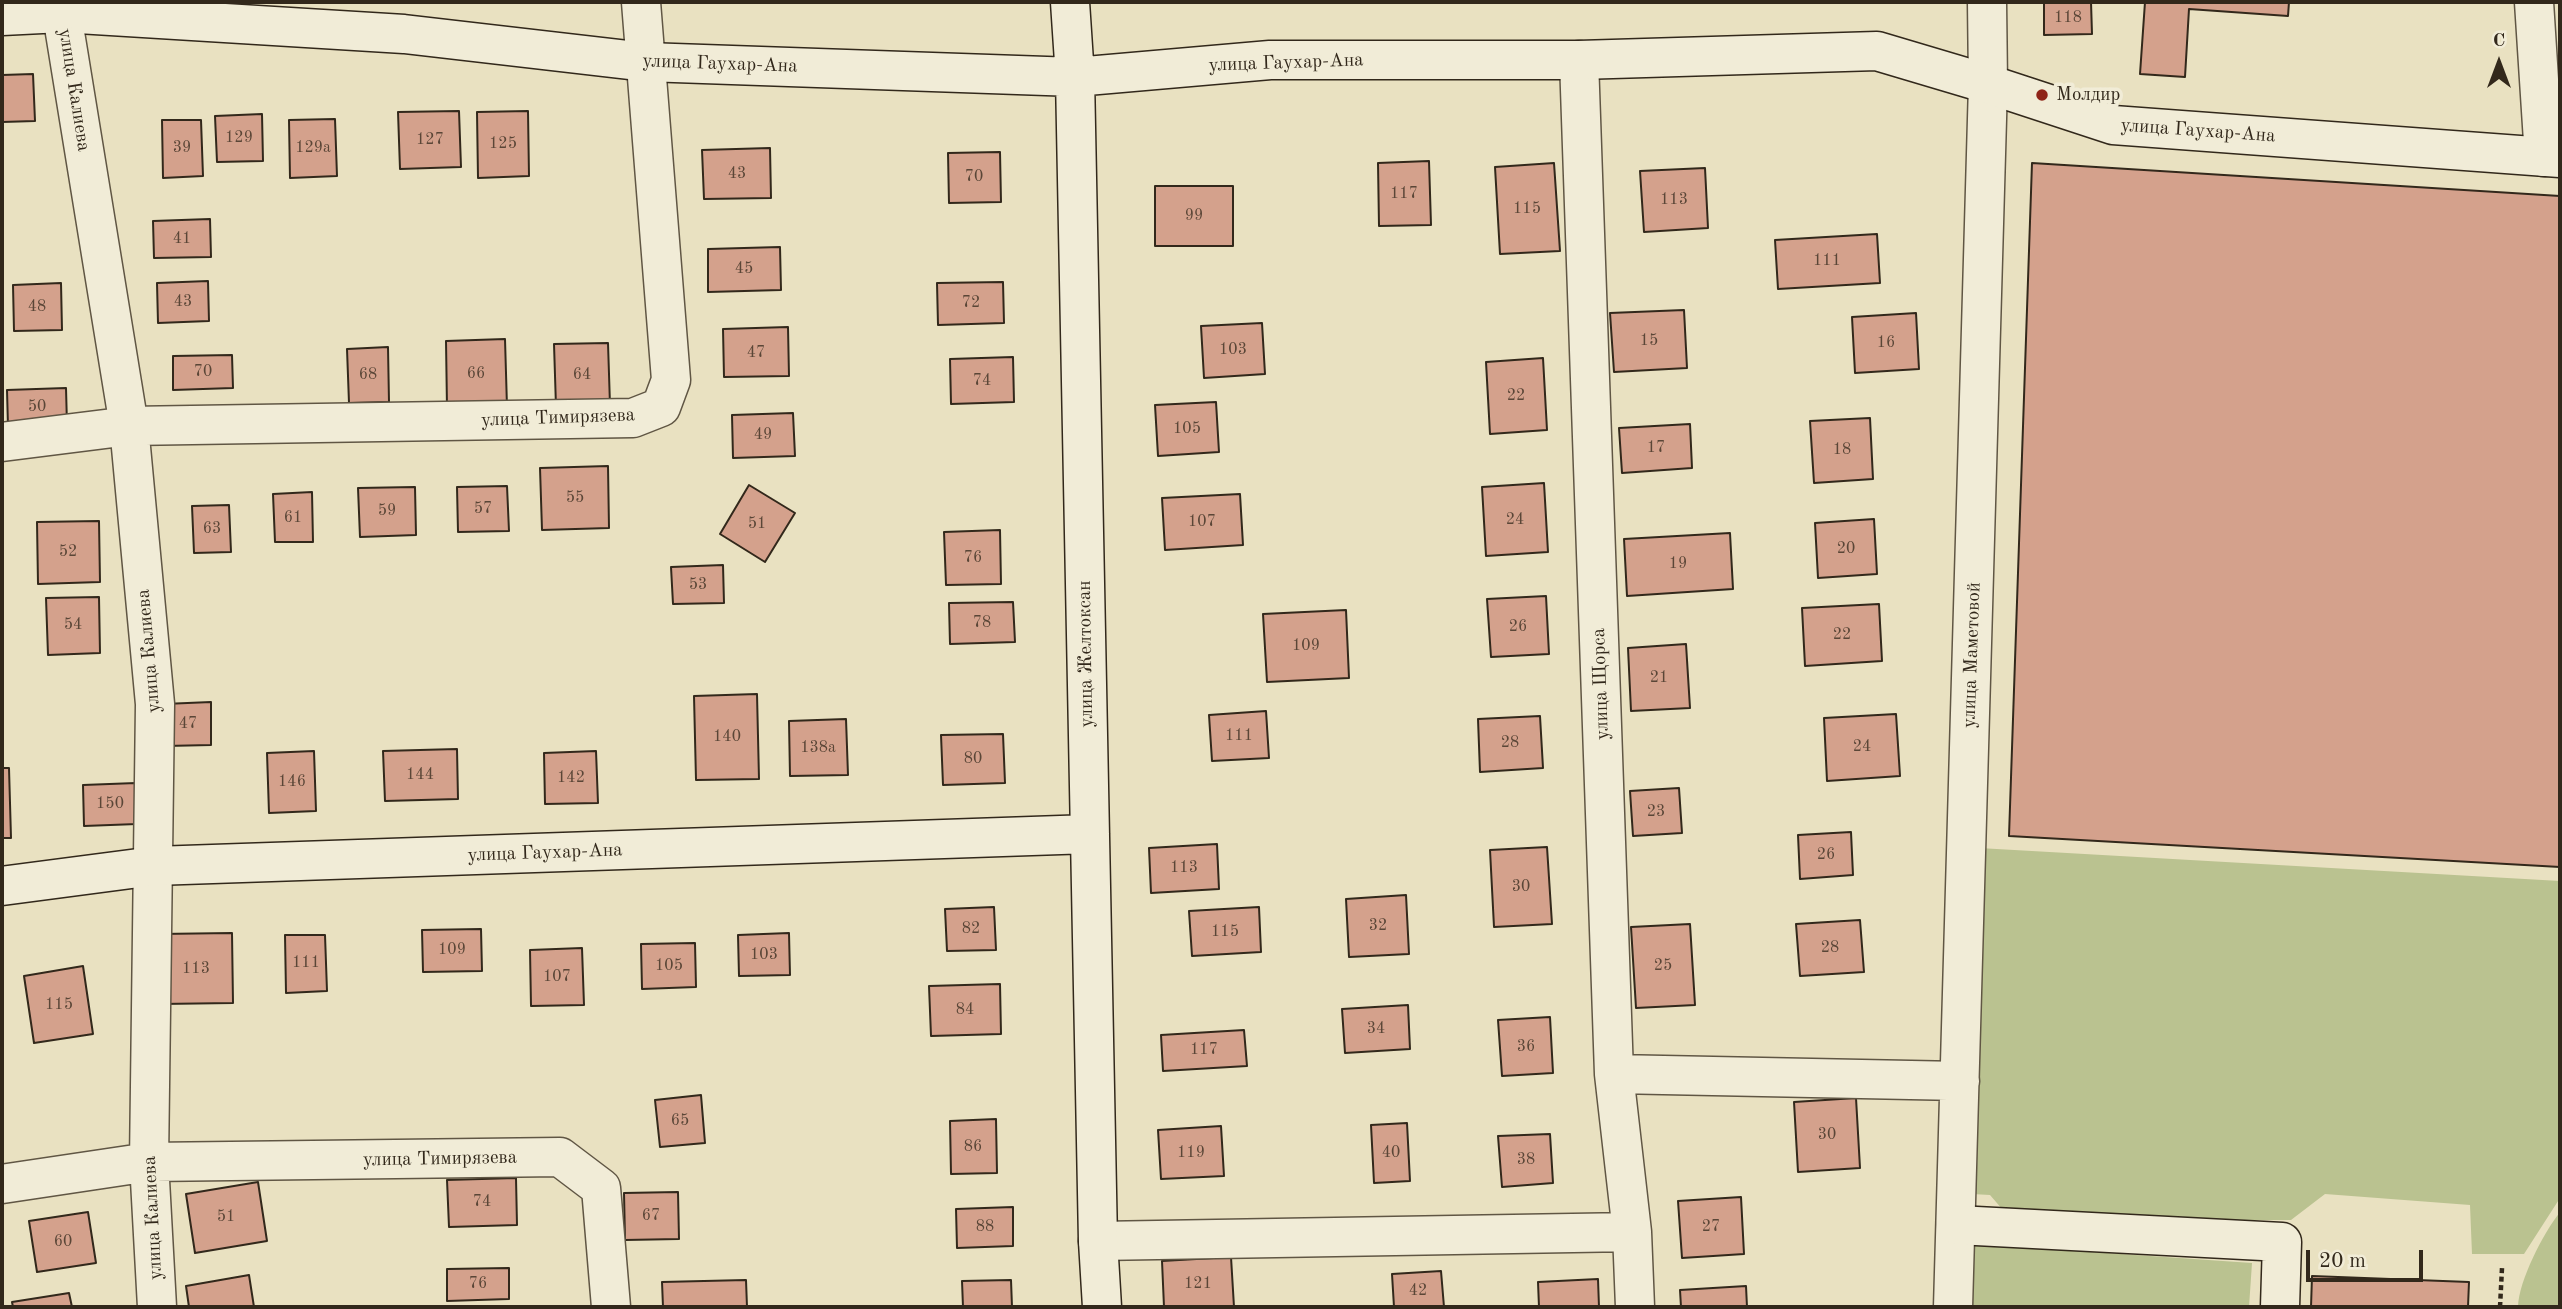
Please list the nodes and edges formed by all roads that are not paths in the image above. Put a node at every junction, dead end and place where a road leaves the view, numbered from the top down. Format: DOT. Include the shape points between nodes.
graph roads {
  1 [pos="641,2"];
  2 [pos="1070,2"];
  3 [pos="1987,2"];
  4 [pos="2534,2"];
  5 [pos="61,8"];
  6 [pos="2,16"];
  7 [pos="1579,60"];
  8 [pos="646,62"];
  9 [pos="1075,77"];
  10 [pos="1988,84"];
  11 [pos="2552,158"];
  12 [pos="129,426"];
  13 [pos="2,442"];
  14 [pos="1090,834"];
  15 [pos="154,866"];
  16 [pos="2,886"];
  17 [pos="1614,1074"];
  18 [pos="1960,1082"];
  19 [pos="149,1162"];
  20 [pos="2,1184"];
  21 [pos="1956,1225"];
  22 [pos="1632,1232"];
  23 [pos="1098,1241"];
  24 [pos="157,1307"];
  25 [pos="611,1307"];
  26 [pos="1102,1307"];
  27 [pos="1635,1307"];
  28 [pos="1953,1307"];
  29 [pos="2280,1307"];
  1 -- 8 [label="street, улица Тимирязева"];
  2 -- 9 [label="street, улица Желтоксан"];
  3 -- 10 [label="street, улица Маметовой"];
  4 -- 11 [label="street"];
  5 -- 6 [label="street, улица Гаухар-Ана"];
  5 -- 8 [label="street, улица Гаухар-Ана" via="404,33"];
  5 -- 12 [label="street, улица Калиева"];
  7 -- 9 [label="street, улица Гаухар-Ана" via="1270,60"];
  7 -- 10 [label="street, улица Гаухар-Ана" via="1877,51"];
  7 -- 17 [label="street, улица Щорса"];
  8 -- 9 [label="street, улица Гаухар-Ана"];
  8 -- 12 [label="street, улица Тимирязева" via="670,380 661,407 634,418"];
  9 -- 14 [label="street, улица Желтоксан"];
  10 -- 11 [label="street, улица Гаухар-Ана" via="2113,125"];
  10 -- 18 [label="street, улица Маметовой"];
  12 -- 13 [label="street, улица Тимирязева"];
  12 -- 15 [label="street, улица Калиева" via="155,704"];
  14 -- 15 [label="street, улица Гаухар-Ана"];
  14 -- 23 [label="street, улица Желтоксан"];
  15 -- 16 [label="street, улица Гаухар-Ана"];
  15 -- 19 [label="street, улица Калиева"];
  17 -- 18 [label="street"];
  17 -- 22 [label="street, улица Щорса"];
  18 -- 21 [label="street, улица Маметовой"];
  19 -- 20 [label="street, улица Тимирязева"];
  19 -- 24 [label="street, улица Калиева"];
  19 -- 25 [label="street, улица Тимирязева" via="560,1157 601,1188"];
  21 -- 28 [label="street, улица Маметовой"];
  21 -- 29 [label="street" via="2282,1242"];
  22 -- 23 [label="street"];
  22 -- 27 [label="street, улица Щорса"];
  23 -- 26 [label="street, улица Желтоксан"];
}
